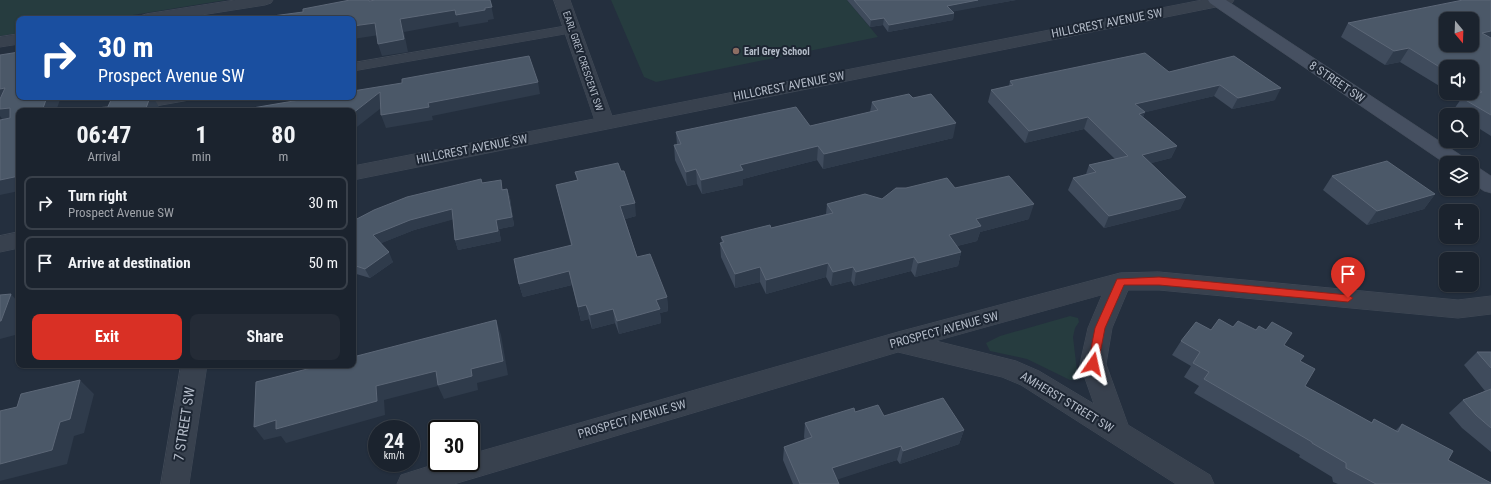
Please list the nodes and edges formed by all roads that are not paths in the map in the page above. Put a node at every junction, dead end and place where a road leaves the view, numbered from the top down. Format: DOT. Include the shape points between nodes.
graph roads {
  1 [pos="265,0"];
  2 [pos="562,0"];
  3 [pos="1220,0"];
  4 [pos="165,16"];
  5 [pos="572,29"];
  6 [pos="16,39"];
  7 [pos="0,42"];
  8 [pos="356,66"];
  9 [pos="167,100"];
  10 [pos="121,108"];
  11 [pos="605,122"];
  12 [pos="1448,156"];
  13 [pos="356,172"];
  14 [pos="1479,178"];
  15 [pos="1491,186"];
  16 [pos="16,241"];
  17 [pos="0,244"];
  18 [pos="1120,282"];
  19 [pos="1491,305"];
  20 [pos="898,342"];
  21 [pos="194,368"];
  22 [pos="1118,434"];
  23 [pos="175,484"];
  24 [pos="411,484"];
  25 [pos="1200,484"];
  1 -- 4 [label="street"];
  2 -- 5 [label="street, EARL GREY CRESCENT SW"];
  3 -- 11 [label="street, HILLCREST AVENUE SW"];
  3 -- 12 [label="street, 8 STREET SW"];
  5 -- 8 [label="lane"];
  5 -- 11 [label="street, EARL GREY CRESCENT SW"];
  6 -- 7 [label="street"];
  9 -- 10 [label="lane"];
  11 -- 13 [label="street, HILLCREST AVENUE SW"];
  14 -- 15 [label="street"];
  16 -- 17 [label="street"];
  18 -- 19 [label="street, PROSPECT AVENUE SW" via="1159,281 1458,309"];
  18 -- 20 [label="street, PROSPECT AVENUE SW"];
  18 -- 22 [label="street, AMHERST STREET SW" via="1100,328 1093,364"];
  20 -- 22 [label="street, AMHERST STREET SW" via="1007,368 1030,378"];
  20 -- 24 [label="street, PROSPECT AVENUE SW"];
  21 -- 23 [label="street, 7 STREET SW"];
  22 -- 25 [label="street, AMHERST STREET SW"];
}
